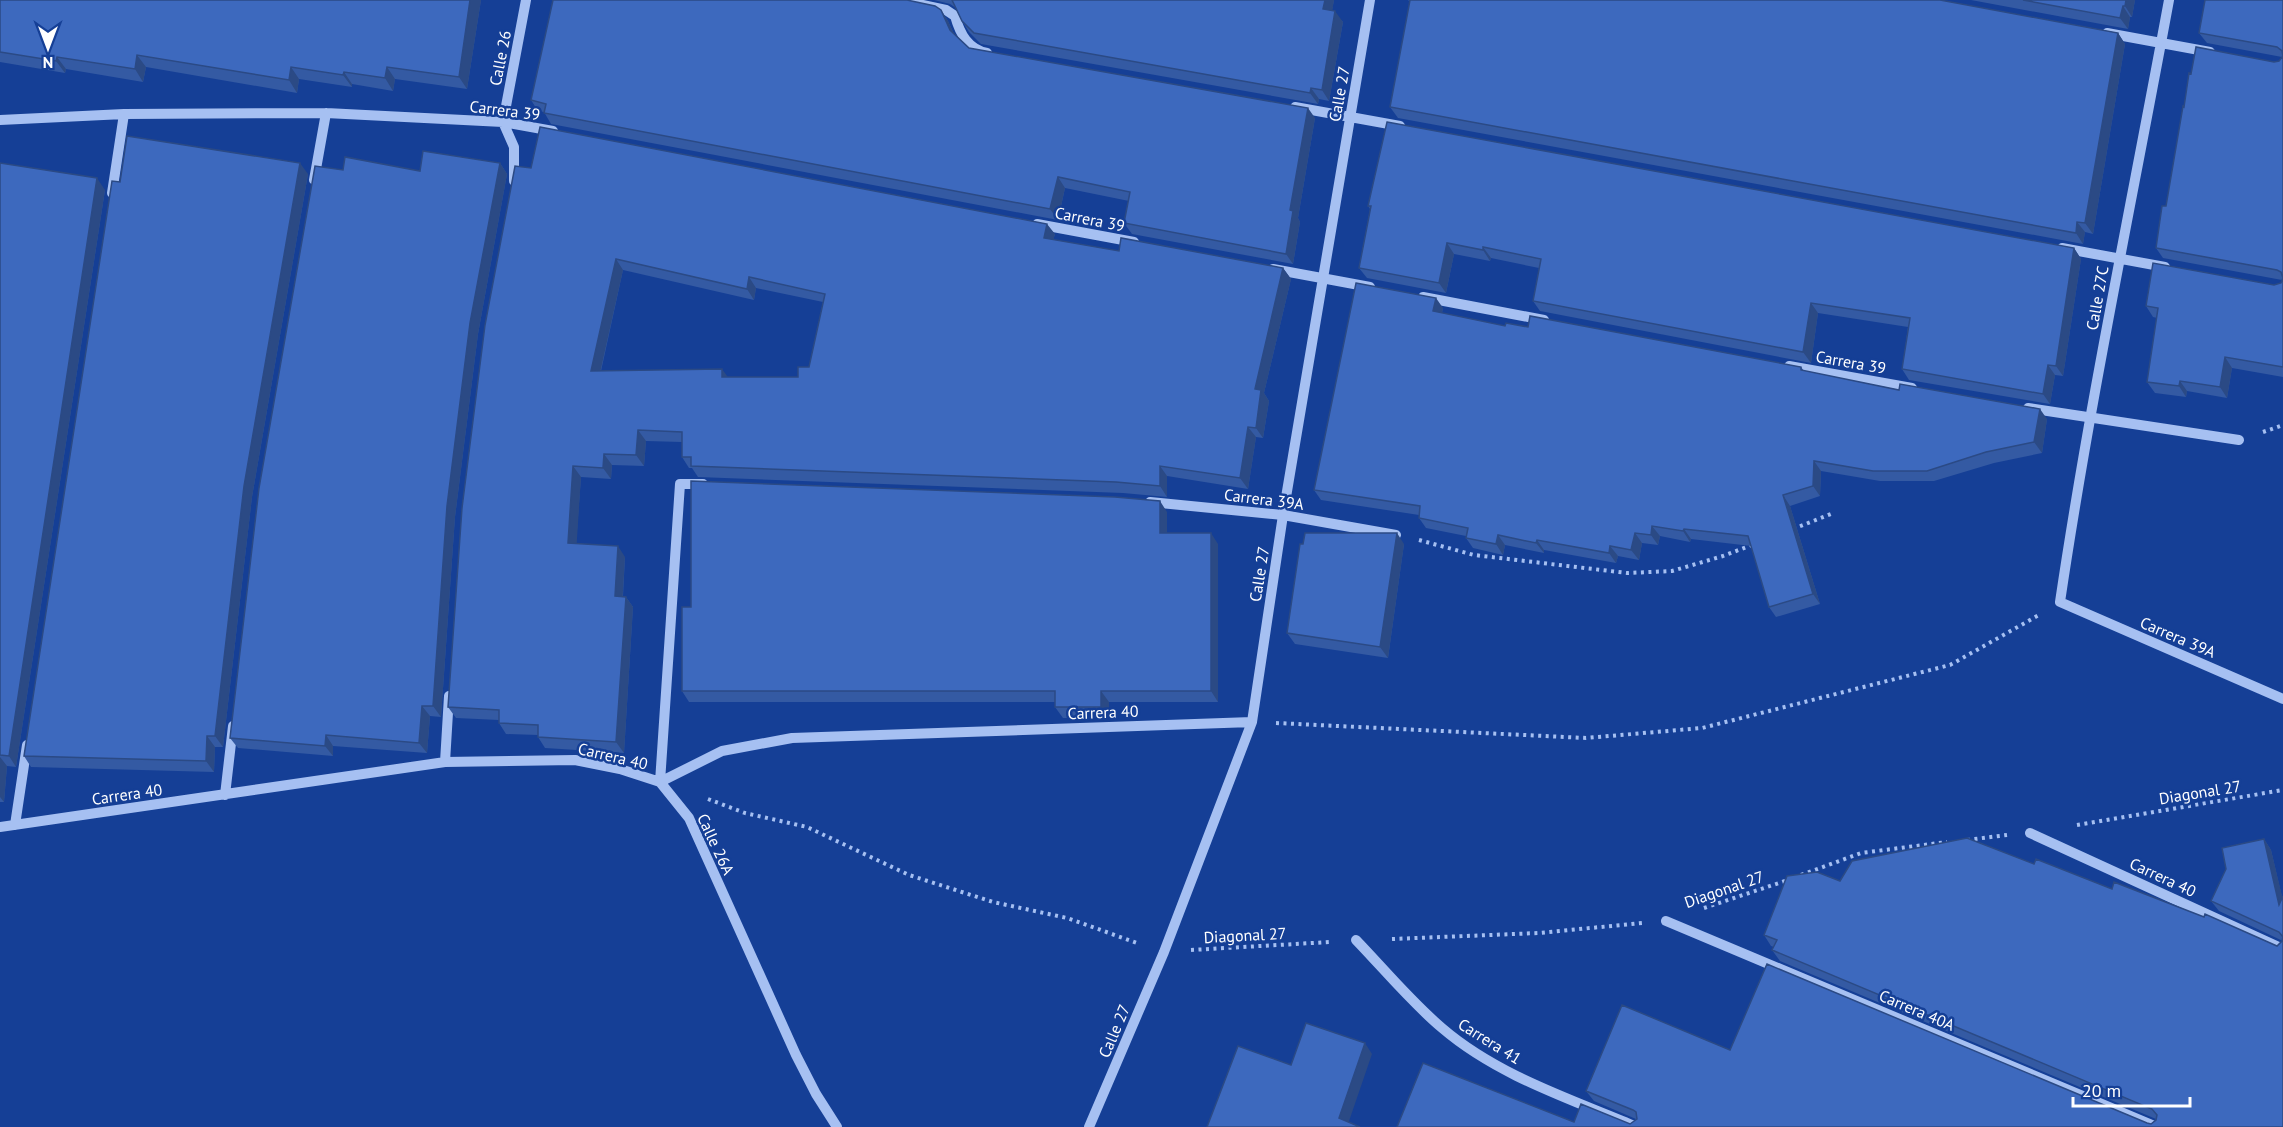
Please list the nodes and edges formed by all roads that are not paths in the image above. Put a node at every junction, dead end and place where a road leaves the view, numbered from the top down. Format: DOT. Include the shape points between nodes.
graph roads {
  1 [pos="526,0"];
  2 [pos="900,0"];
  3 [pos="1370,0"];
  4 [pos="2169,0"];
  5 [pos="2092,30"];
  6 [pos="2162,43"];
  7 [pos="2217,53"];
  8 [pos="1001,55"];
  9 [pos="1281,105"];
  10 [pos="326,113"];
  11 [pos="124,114"];
  12 [pos="1350,117"];
  13 [pos="0,120"];
  14 [pos="503,122"];
  15 [pos="1409,128"];
  16 [pos="561,133"];
  17 [pos="512,190"];
  18 [pos="312,195"];
  19 [pos="110,209"];
  20 [pos="1029,222"];
  21 [pos="1146,245"];
  22 [pos="2049,246"];
  23 [pos="2119,259"];
  24 [pos="1263,267"];
  25 [pos="2177,269"];
  26 [pos="1322,278"];
  27 [pos="1380,289"];
  28 [pos="1414,296"];
  29 [pos="1554,322"];
  30 [pos="1774,363"];
  31 [pos="1926,390"];
  32 [pos="2020,407"];
  33 [pos="2091,419"];
  34 [pos="2239,440"];
  35 [pos="716,485"];
  36 [pos="1135,501"];
  37 [pos="1283,514"];
  38 [pos="1398,535"];
  39 [pos="2060,602"];
  40 [pos="450,681"];
  41 [pos="2283,699"];
  42 [pos="234,712"];
  43 [pos="1252,722"];
  44 [pos="30,730"];
  45 [pos="445,762"];
  46 [pos="660,782"];
  47 [pos="225,795"];
  48 [pos="15,825"];
  49 [pos="0,827"];
  50 [pos="2030,833"];
  51 [pos="1666,921"];
  52 [pos="1356,940"];
  53 [pos="2283,949"];
  54 [pos="837,1127"];
  55 [pos="1089,1127"];
  56 [pos="1637,1127"];
  57 [pos="2157,1127"];
  1 -- 14 [label="street, Calle 26"];
  2 -- 8 [label="street" via="946,10 955,16 965,40 978,51"];
  3 -- 12 [label="street, Calle 27"];
  4 -- 6 [label="street, Calle 27C"];
  5 -- 6 [label="street"];
  6 -- 7 [label="street"];
  6 -- 23 [label="street, Calle 27C"];
  9 -- 12 [label="street"];
  10 -- 11 [label="street, Carrera 39"];
  10 -- 14 [label="street, Carrera 39"];
  10 -- 18 [label="street"];
  11 -- 13 [label="street, Carrera 39"];
  11 -- 19 [label="street"];
  12 -- 15 [label="street"];
  12 -- 26 [label="street, Calle 27"];
  14 -- 16 [label="street, Carrera 39"];
  14 -- 17 [label="street" via="514,147"];
  20 -- 21 [label="street, Carrera 39"];
  22 -- 23 [label="street"];
  23 -- 25 [label="street"];
  23 -- 33 [label="street, Calle 27C"];
  24 -- 26 [label="street"];
  26 -- 27 [label="street"];
  26 -- 37 [label="street, Calle 27"];
  28 -- 29 [label="street"];
  30 -- 31 [label="street, Carrera 39"];
  32 -- 33 [label="street"];
  33 -- 34 [label="street"];
  33 -- 39 [label="street, Calle 27C"];
  35 -- 46 [label="street" via="680,484"];
  36 -- 37 [label="street, Carrera 39A"];
  37 -- 38 [label="street, Carrera 39A"];
  37 -- 43 [label="street, Calle 27"];
  39 -- 41 [label="street, Carrera 39A"];
  40 -- 45 [label="street"];
  42 -- 47 [label="street"];
  43 -- 46 [label="street, Carrera 40" via="792,738 722,751"];
  43 -- 55 [label="street, Calle 27" via="1164,952"];
  44 -- 48 [label="street"];
  45 -- 46 [label="street, Carrera 40" via="575,760"];
  45 -- 47 [label="street, Carrera 40"];
  46 -- 54 [label="street, Calle 26A" via="689,818 796,1055"];
  47 -- 48 [label="street, Carrera 40"];
  48 -- 49 [label="street, Carrera 40"];
  50 -- 53 [label="street, Carrera 40"];
  51 -- 57 [label="street, Carrera 40A"];
  52 -- 56 [label="street, Carrera 41" via="1442,1028 1469,1048 1511,1073"];
}
